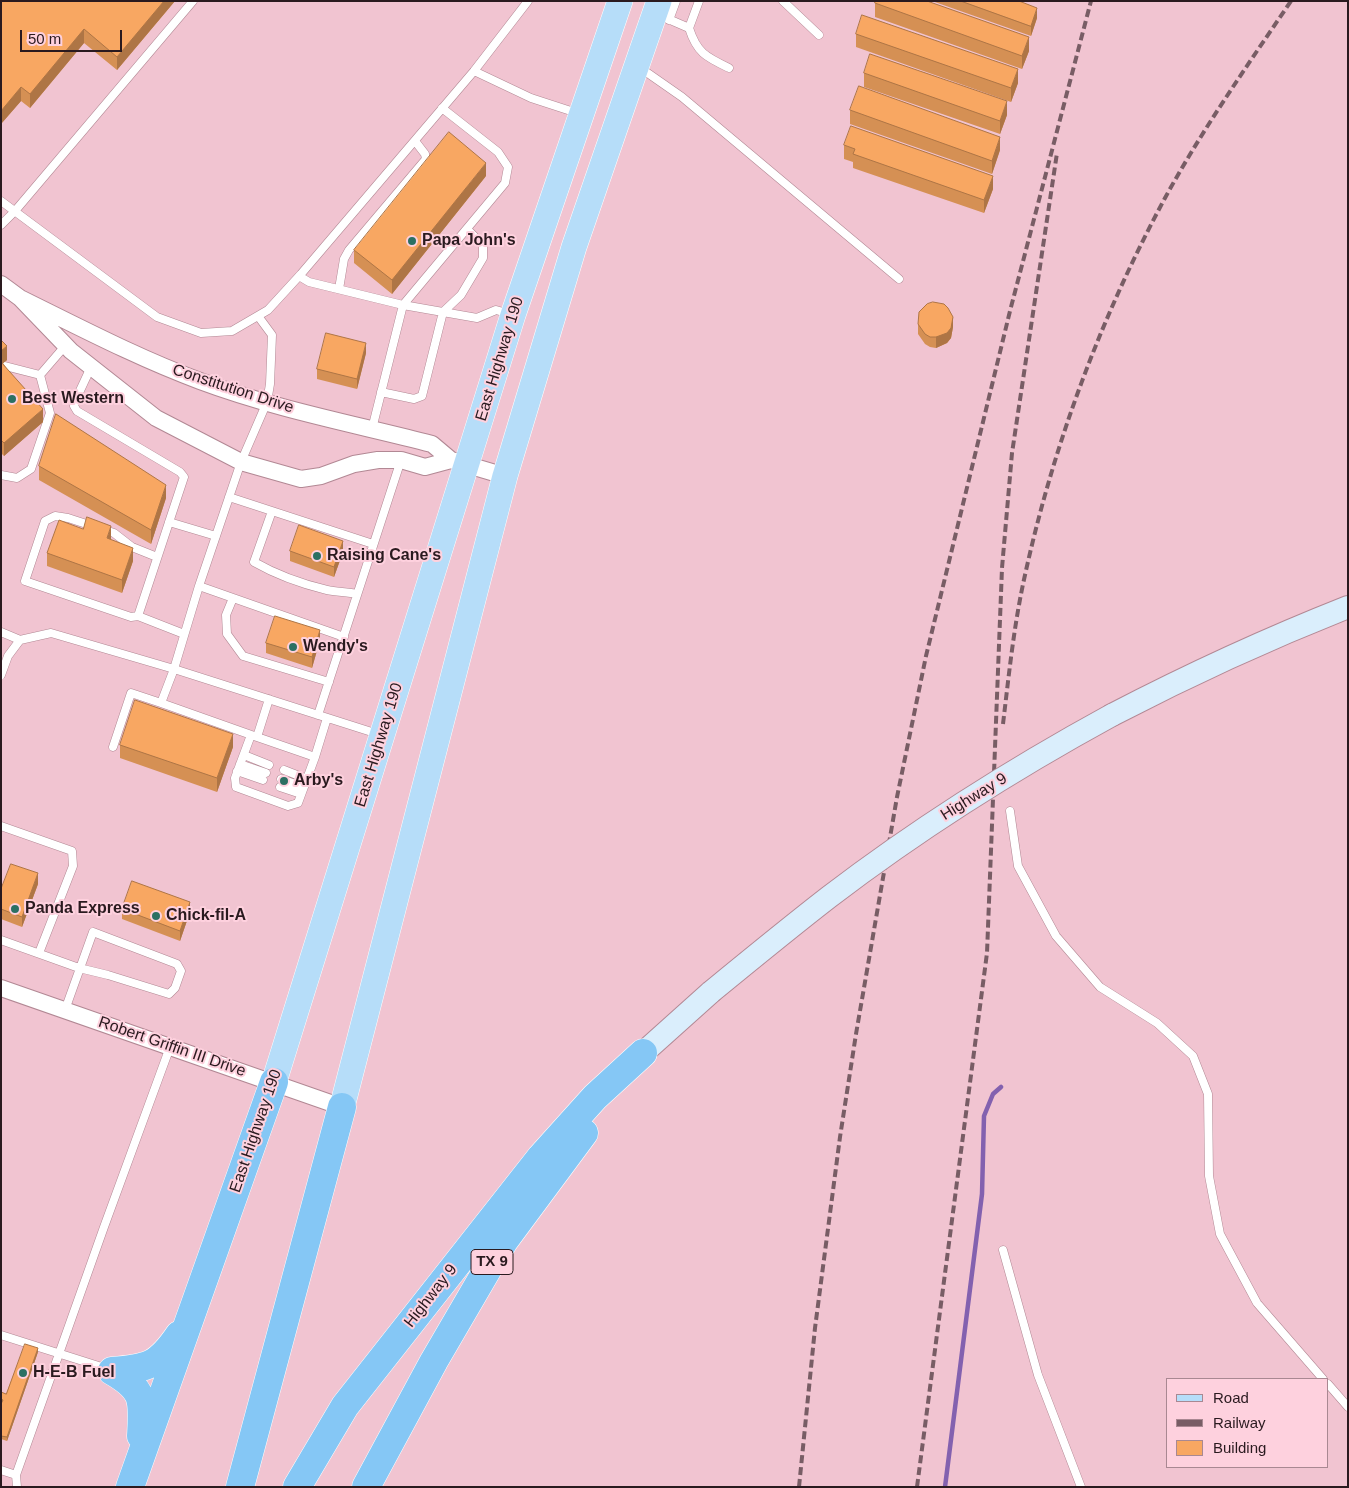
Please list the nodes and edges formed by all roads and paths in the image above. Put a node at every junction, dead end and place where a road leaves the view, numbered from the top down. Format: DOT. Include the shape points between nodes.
graph roads {
  1 [pos="193,1"];
  2 [pos="528,1"];
  3 [pos="620,1"];
  4 [pos="676,1"];
  5 [pos="699,1"];
  6 [pos="784,1"];
  7 [pos="661,12"];
  8 [pos="689,28"];
  9 [pos="819,35"];
  10 [pos="637,66"];
  11 [pos="729,68"];
  12 [pos="474,71"];
  13 [pos="442,108"];
  14 [pos="582,114"];
  15 [pos="415,140"];
  16 [pos="1,201"];
  17 [pos="15,211"];
  18 [pos="1,225"];
  19 [pos="467,229"];
  20 [pos="574,247"];
  21 [pos="299,276"];
  22 [pos="899,279"];
  23 [pos="1,284"];
  24 [pos="339,289"];
  25 [pos="20,298"];
  26 [pos="403,305"];
  27 [pos="443,312"];
  28 [pos="513,315"];
  29 [pos="258,316"];
  30 [pos="65,346"];
  31 [pos="1,365"];
  32 [pos="90,367"];
  33 [pos="40,375"];
  34 [pos="381,392"];
  35 [pos="267,402"];
  36 [pos="372,429"];
  37 [pos="401,460"];
  38 [pos="242,462"];
  39 [pos="459,463"];
  40 [pos="1,475"];
  41 [pos="505,476"];
  42 [pos="229,497"];
  43 [pos="272,511"];
  44 [pos="169,522"];
  45 [pos="216,536"];
  46 [pos="373,544"];
  47 [pos="157,557"];
  48 [pos="199,586"];
  49 [pos="357,594"];
  50 [pos="233,598"];
  51 [pos="1348,607"];
  52 [pos="138,616"];
  53 [pos="1,632"];
  54 [pos="184,634"];
  55 [pos="344,637"];
  56 [pos="20,640"];
  57 [pos="174,669"];
  58 [pos="1,675"];
  59 [pos="329,682"];
  60 [pos="269,699"];
  61 [pos="161,703"];
  62 [pos="318,715"];
  63 [pos="327,718"];
  64 [pos="382,735"];
  65 [pos="254,736"];
  66 [pos="113,747"];
  67 [pos="244,756"];
  68 [pos="314,757"];
  69 [pos="269,765"];
  70 [pos="239,768"];
  71 [pos="284,770"];
  72 [pos="265,777"];
  73 [pos="307,779"];
  74 [pos="281,783"];
  75 [pos="302,791"];
  76 [pos="1010,811"];
  77 [pos="1,826"];
  78 [pos="1,940"];
  79 [pos="39,953"];
  80 [pos="79,968"];
  81 [pos="1,988"];
  82 [pos="65,1010"];
  83 [pos="170,1046"];
  84 [pos="643,1053"];
  85 [pos="274,1082"];
  86 [pos="342,1107"];
  87 [pos="1002,1250"];
  88 [pos="191,1316"];
  89 [pos="1,1335"];
  90 [pos="59,1354"];
  91 [pos="112,1371"];
  92 [pos="1323,1378"];
  93 [pos="1329,1385"];
  94 [pos="1348,1407"];
  95 [pos="1,1470"];
  96 [pos="16,1475"];
  97 [pos="135,1475"];
  98 [pos="17,1487"];
  99 [pos="240,1487"];
  100 [pos="297,1487"];
  101 [pos="366,1487"];
  102 [pos="1081,1487"];
  1 -- 17 [label="lane"];
  2 -- 12 [label="lane"];
  3 -- 14 [label="main road, East Highway 190"];
  4 -- 7 [label="lane"];
  5 -- 8 [label="lane"];
  6 -- 9 [label="lane"];
  7 -- 8 [label="lane"];
  7 -- 10 [label="main road"];
  8 -- 11 [label="lane" via="699,50"];
  10 -- 20 [label="main road"];
  10 -- 22 [label="lane" via="682,97"];
  12 -- 13 [label="lane"];
  12 -- 14 [label="lane" via="531,98"];
  13 -- 15 [label="lane"];
  13 -- 19 [label="lane" via="498,152 508,167 505,183"];
  14 -- 20 [label="main road" via="599,125 600,134 572,215"];
  14 -- 28 [label="main road, East Highway 190"];
  15 -- 21 [label="lane"];
  15 -- 24 [label="lane" via="426,159 349,250 344,259"];
  16 -- 17 [label="lane"];
  17 -- 18 [label="lane"];
  17 -- 29 [label="lane" via="157,317 201,333 219,333 232,331"];
  19 -- 26 [label="lane"];
  19 -- 27 [label="lane" via="483,245 483,258 462,295"];
  20 -- 41 [label="main road"];
  21 -- 24 [label="lane" via="309,282"];
  21 -- 29 [label="lane" via="268,310"];
  23 -- 25 [label="street, Constitution Drive"];
  24 -- 26 [label="lane"];
  25 -- 30 [label="street, Constitution Drive"];
  25 -- 35 [label="street, Constitution Drive" via="200,381"];
  26 -- 27 [label="lane"];
  26 -- 34 [label="lane"];
  27 -- 28 [label="lane" via="477,318 496,310"];
  27 -- 34 [label="lane" via="422,396 414,399"];
  28 -- 39 [label="main road, East Highway 190"];
  29 -- 35 [label="lane" via="272,335"];
  30 -- 32 [label="street, Constitution Drive"];
  30 -- 33 [label="lane"];
  31 -- 33 [label="lane"];
  32 -- 38 [label="street, Constitution Drive" via="156,418"];
  32 -- 44 [label="lane" via="74,406 77,411 184,477"];
  33 -- 40 [label="lane" via="50,413 31,470 17,478"];
  34 -- 36 [label="lane"];
  35 -- 36 [label="street, Constitution Drive"];
  35 -- 38 [label="lane"];
  36 -- 39 [label="street, Constitution Drive" via="432,444"];
  37 -- 38 [label="street, Constitution Drive" via="354,464 321,476 301,479"];
  37 -- 39 [label="street, Constitution Drive" via="425,467"];
  37 -- 46 [label="lane"];
  38 -- 42 [label="lane"];
  39 -- 41 [label="street, Constitution Drive"];
  39 -- 64 [label="main road, East Highway 190"];
  41 -- 86 [label="main road"];
  42 -- 43 [label="lane"];
  42 -- 45 [label="lane"];
  43 -- 46 [label="lane"];
  43 -- 49 [label="lane" via="254,562 270,571 328,590"];
  44 -- 45 [label="lane"];
  44 -- 47 [label="lane"];
  45 -- 48 [label="lane"];
  46 -- 49 [label="lane"];
  47 -- 52 [label="lane"];
  47 -- 52 [label="lane" via="132,547 114,533 55,516 45,521 26,576 25,581 131,617"];
  48 -- 50 [label="lane"];
  48 -- 54 [label="lane"];
  49 -- 55 [label="lane"];
  50 -- 55 [label="lane"];
  50 -- 59 [label="lane" via="226,615 227,634 242,656"];
  51 -- 84 [label="main road, Highway 9 / TX 9, bridge" via="1161,689 1054,746 901,845 814,909 711,992"];
  52 -- 54 [label="lane"];
  53 -- 56 [label="lane"];
  54 -- 57 [label="lane"];
  55 -- 59 [label="lane"];
  56 -- 57 [label="lane" via="51,633"];
  56 -- 58 [label="lane" via="8,656"];
  57 -- 60 [label="lane"];
  57 -- 61 [label="lane"];
  59 -- 62 [label="lane"];
  60 -- 62 [label="lane"];
  60 -- 65 [label="lane"];
  61 -- 65 [label="lane"];
  61 -- 66 [label="lane" via="131,693"];
  62 -- 63 [label="lane"];
  63 -- 64 [label="lane"];
  63 -- 68 [label="lane"];
  64 -- 85 [label="main road, East Highway 190"];
  65 -- 67 [label="lane"];
  65 -- 68 [label="lane"];
  67 -- 69 [label="lane"];
  67 -- 70 [label="lane"];
  68 -- 73 [label="lane"];
  70 -- 72 [label="lane"];
  70 -- 75 [label="lane" via="236,787 288,806 298,804"];
  71 -- 73 [label="lane"];
  73 -- 75 [label="lane"];
  74 -- 75 [label="lane"];
  76 -- 92 [label="lane" via="1018,866 1056,936 1100,987 1156,1024 1193,1056 1208,1094 1209,1176 1220,1234 1257,1303"];
  77 -- 79 [label="lane" via="72,850 73,866"];
  78 -- 79 [label="lane"];
  79 -- 80 [label="lane"];
  80 -- 80 [label="lane" via="93,932 178,964 181,971 175,988 169,994"];
  80 -- 82 [label="lane"];
  81 -- 82 [label="street, Robert Griffin III Drive"];
  82 -- 83 [label="street, Robert Griffin III Drive"];
  83 -- 85 [label="street, Robert Griffin III Drive"];
  83 -- 90 [label="lane"];
  84 -- 100 [label="highway, Highway 9 / TX 9" via="595,1097 541,1157 344,1406"];
  84 -- 101 [label="highway, Highway 9 / TX 9" via="504,1241"];
  85 -- 86 [label="street, Robert Griffin III Drive"];
  85 -- 88 [label="highway, East Highway 190"];
  86 -- 99 [label="highway"];
  87 -- 102 [label="lane" via="1038,1375"];
  88 -- 91 [label="highway" via="170,1349 158,1360 141,1368"];
  88 -- 97 [label="highway, East Highway 190"];
  89 -- 90 [label="lane"];
  90 -- 91 [label="lane"];
  90 -- 96 [label="lane"];
  91 -- 97 [label="highway" via="134,1386 142,1402"];
  93 -- 94 [label="lane"];
  95 -- 96 [label="lane"];
  96 -- 98 [label="lane"];
}
